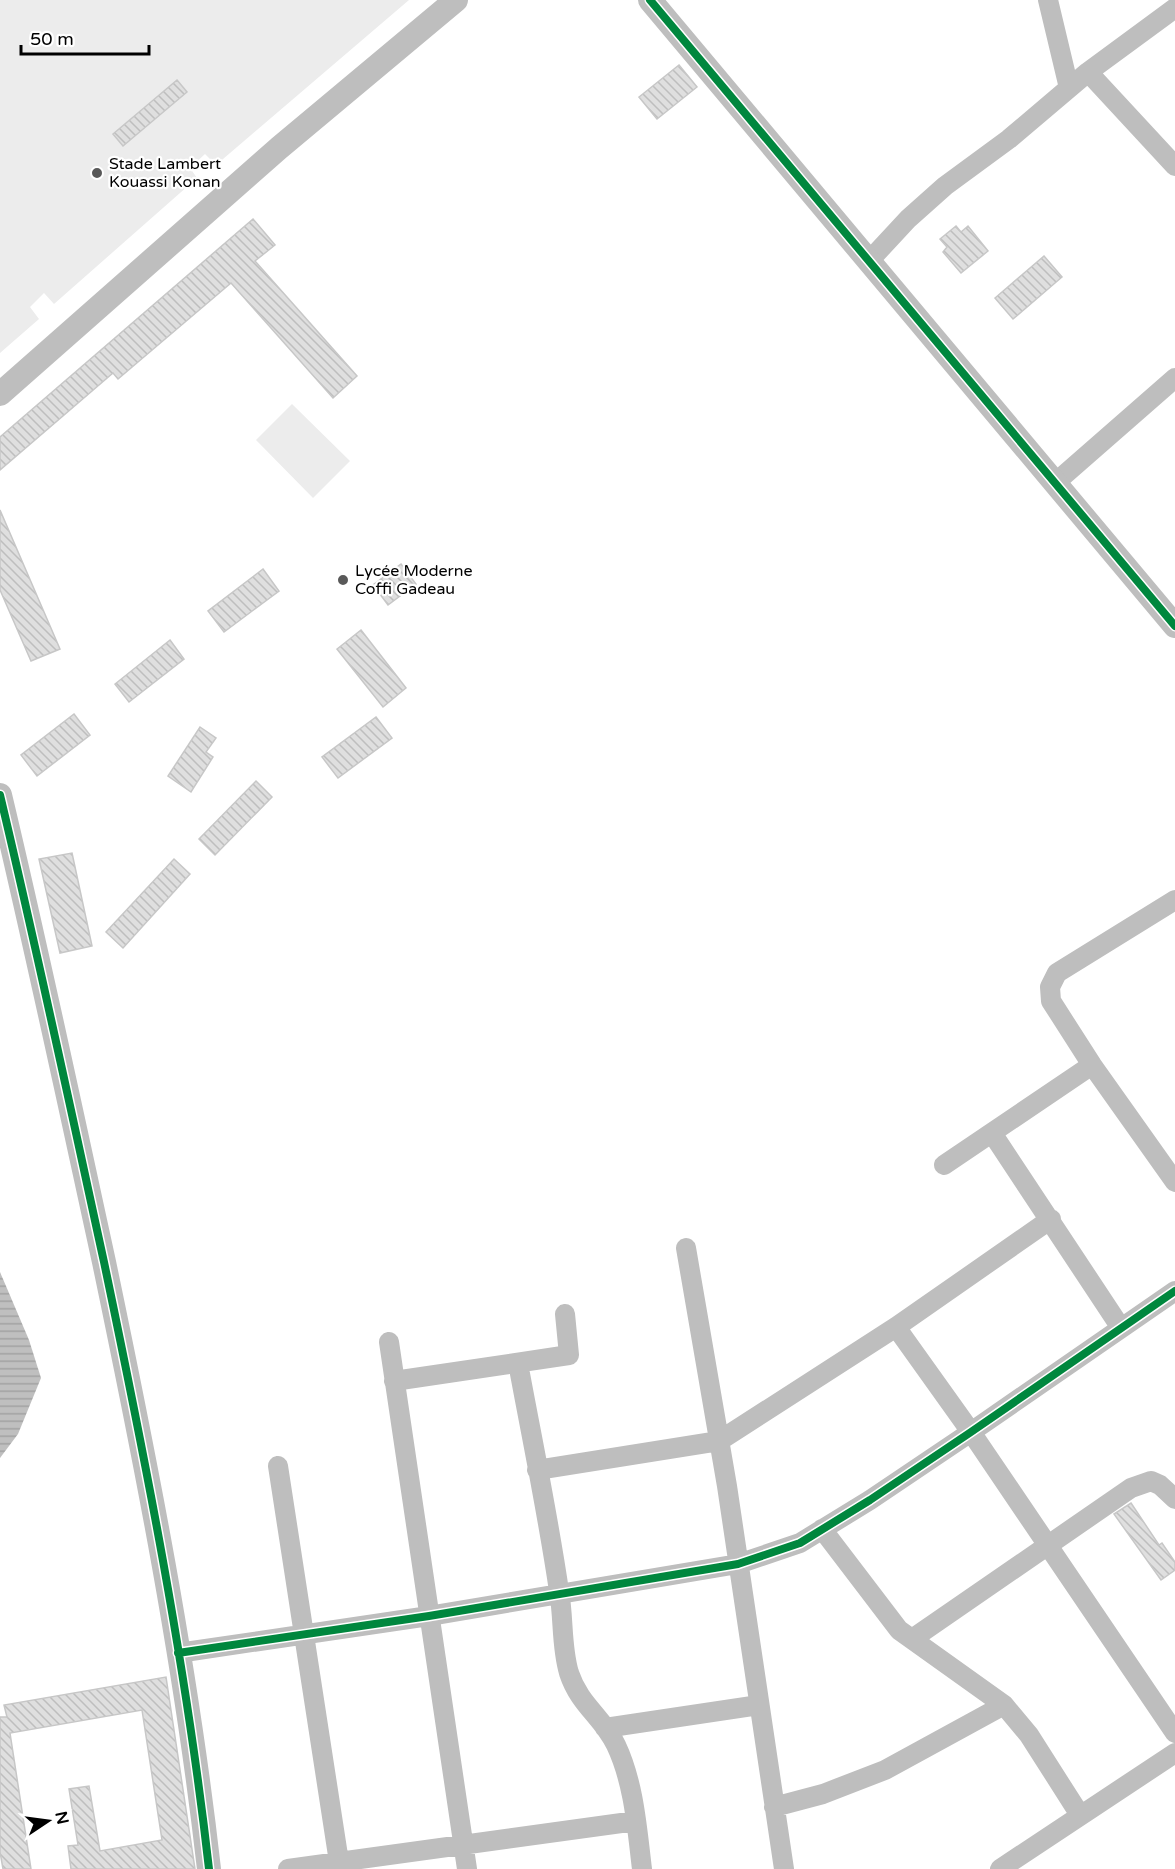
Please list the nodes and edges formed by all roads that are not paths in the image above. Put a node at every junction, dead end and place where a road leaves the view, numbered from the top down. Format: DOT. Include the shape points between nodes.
graph roads {
  1 [pos="456,0"];
  2 [pos="650,0"];
  3 [pos="1048,0"];
  4 [pos="1175,8"];
  5 [pos="1088,72"];
  6 [pos="1069,88"];
  7 [pos="1175,166"];
  8 [pos="869,261"];
  9 [pos="1175,378"];
  10 [pos="0,394"];
  11 [pos="1055,483"];
  12 [pos="1175,626"];
  13 [pos="0,795"];
  14 [pos="3,830"];
  15 [pos="1175,900"];
  16 [pos="1092,1065"];
  17 [pos="993,1133"];
  18 [pos="944,1165"];
  19 [pos="1175,1182"];
  20 [pos="1051,1219"];
  21 [pos="686,1248"];
  22 [pos="1175,1291"];
  23 [pos="565,1314"];
  24 [pos="896,1327"];
  25 [pos="1121,1328"];
  26 [pos="389,1342"];
  27 [pos="518,1363"];
  28 [pos="394,1381"];
  29 [pos="971,1432"];
  30 [pos="719,1442"];
  31 [pos="278,1466"];
  32 [pos="537,1470"];
  33 [pos="1175,1499"];
  34 [pos="822,1529"];
  35 [pos="1048,1547"];
  36 [pos="738,1564"];
  37 [pos="560,1594"];
  38 [pos="429,1616"];
  39 [pos="304,1634"];
  40 [pos="912,1639"];
  41 [pos="178,1653"];
  42 [pos="759,1705"];
  43 [pos="1004,1705"];
  44 [pos="605,1728"];
  45 [pos="1175,1733"];
  46 [pos="1175,1753"];
  47 [pos="774,1807"];
  48 [pos="1080,1815"];
  49 [pos="636,1821"];
  50 [pos="463,1844"];
  51 [pos="339,1862"];
  52 [pos="1017,1862"];
  53 [pos="209,1869"];
  54 [pos="288,1869"];
  55 [pos="467,1869"];
  56 [pos="642,1869"];
  57 [pos="784,1869"];
  58 [pos="1000,1869"];
  1 -- 10 [label="street" via="279,148"];
  2 -- 8 [label="street"];
  3 -- 6 [label="street"];
  4 -- 5 [label="street"];
  5 -- 6 [label="street"];
  5 -- 7 [label="street"];
  6 -- 8 [label="street" via="945,186"];
  8 -- 11 [label="street"];
  9 -- 11 [label="street"];
  11 -- 12 [label="street"];
  13 -- 14 [label="street"];
  14 -- 41 [label="street" via="47,993 136,1413"];
  15 -- 16 [label="street" via="1058,973 1050,987 1051,1001"];
  16 -- 17 [label="street"];
  16 -- 19 [label="street"];
  17 -- 18 [label="street"];
  17 -- 20 [label="street"];
  20 -- 24 [label="street"];
  20 -- 25 [label="street"];
  21 -- 30 [label="street"];
  22 -- 25 [label="street"];
  23 -- 27 [label="street" via="569,1355"];
  24 -- 29 [label="street"];
  24 -- 30 [label="street"];
  25 -- 29 [label="street"];
  26 -- 28 [label="street"];
  27 -- 28 [label="street"];
  27 -- 32 [label="street"];
  28 -- 38 [label="street"];
  29 -- 34 [label="street"];
  29 -- 35 [label="street"];
  30 -- 32 [label="street"];
  30 -- 36 [label="street"];
  31 -- 39 [label="street"];
  32 -- 37 [label="street"];
  33 -- 35 [label="street" via="1161,1485 1142,1482"];
  34 -- 36 [label="street" via="800,1543"];
  34 -- 40 [label="street" via="899,1630"];
  35 -- 40 [label="street"];
  35 -- 45 [label="street"];
  36 -- 37 [label="street"];
  36 -- 42 [label="street"];
  37 -- 38 [label="street"];
  37 -- 44 [label="street" via="569,1671 578,1696"];
  38 -- 39 [label="street"];
  38 -- 50 [label="street"];
  39 -- 41 [label="street"];
  39 -- 51 [label="street"];
  40 -- 43 [label="street"];
  41 -- 53 [label="street" via="196,1756"];
  42 -- 44 [label="street"];
  42 -- 47 [label="street"];
  43 -- 47 [label="street" via="885,1770 823,1794"];
  43 -- 48 [label="street" via="1029,1735"];
  44 -- 49 [label="street" via="624,1765"];
  46 -- 48 [label="street"];
  47 -- 57 [label="street"];
  48 -- 52 [label="street"];
  49 -- 50 [label="street"];
  49 -- 56 [label="street"];
  50 -- 51 [label="street"];
  50 -- 55 [label="street"];
  51 -- 54 [label="street"];
  52 -- 58 [label="street"];
}
